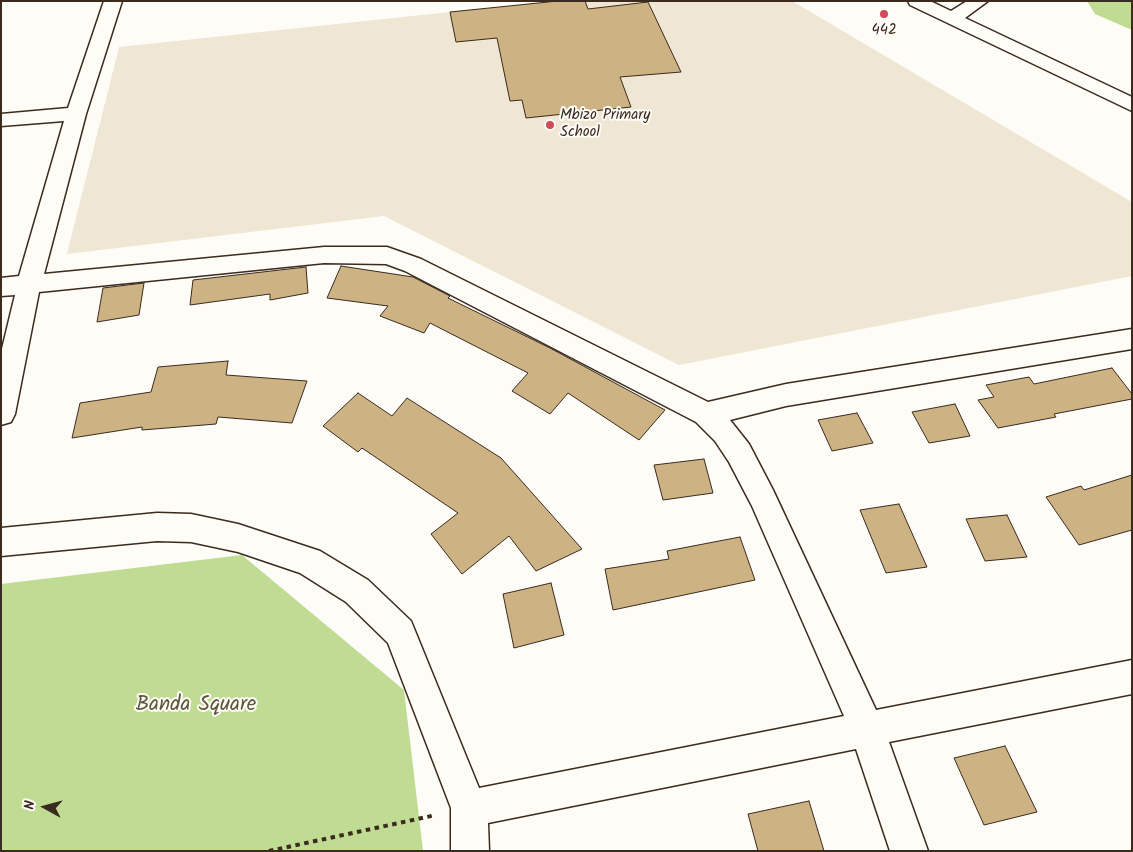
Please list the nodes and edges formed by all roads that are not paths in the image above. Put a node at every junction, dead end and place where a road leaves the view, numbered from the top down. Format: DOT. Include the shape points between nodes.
graph roads {
  1 [pos="113,1"];
  2 [pos="916,1"];
  3 [pos="980,1"];
  4 [pos="952,18"];
  5 [pos="1132,105"];
  6 [pos="76,114"];
  7 [pos="1,120"];
  8 [pos="29,284"];
  9 [pos="1,288"];
  10 [pos="1132,339"];
  11 [pos="1,414"];
  12 [pos="706,414"];
  13 [pos="1,542"];
  14 [pos="1132,677"];
  15 [pos="867,729"];
  16 [pos="469,808"];
  17 [pos="470,851"];
  18 [pos="909,851"];
  1 -- 6 [label="street"];
  2 -- 4 [label="street"];
  3 -- 4 [label="street"];
  4 -- 5 [label="street"];
  6 -- 7 [label="street"];
  6 -- 8 [label="street"];
  8 -- 9 [label="street"];
  8 -- 11 [label="street"];
  8 -- 12 [label="street" via="324,255 387,256 422,270"];
  10 -- 12 [label="street" via="786,395"];
  12 -- 15 [label="street" via="725,433 751,476"];
  13 -- 16 [label="street" via="158,527 191,528 238,538 309,561 357,591 400,632"];
  14 -- 15 [label="street"];
  15 -- 16 [label="street"];
  15 -- 18 [label="street"];
  16 -- 17 [label="street"];
}
